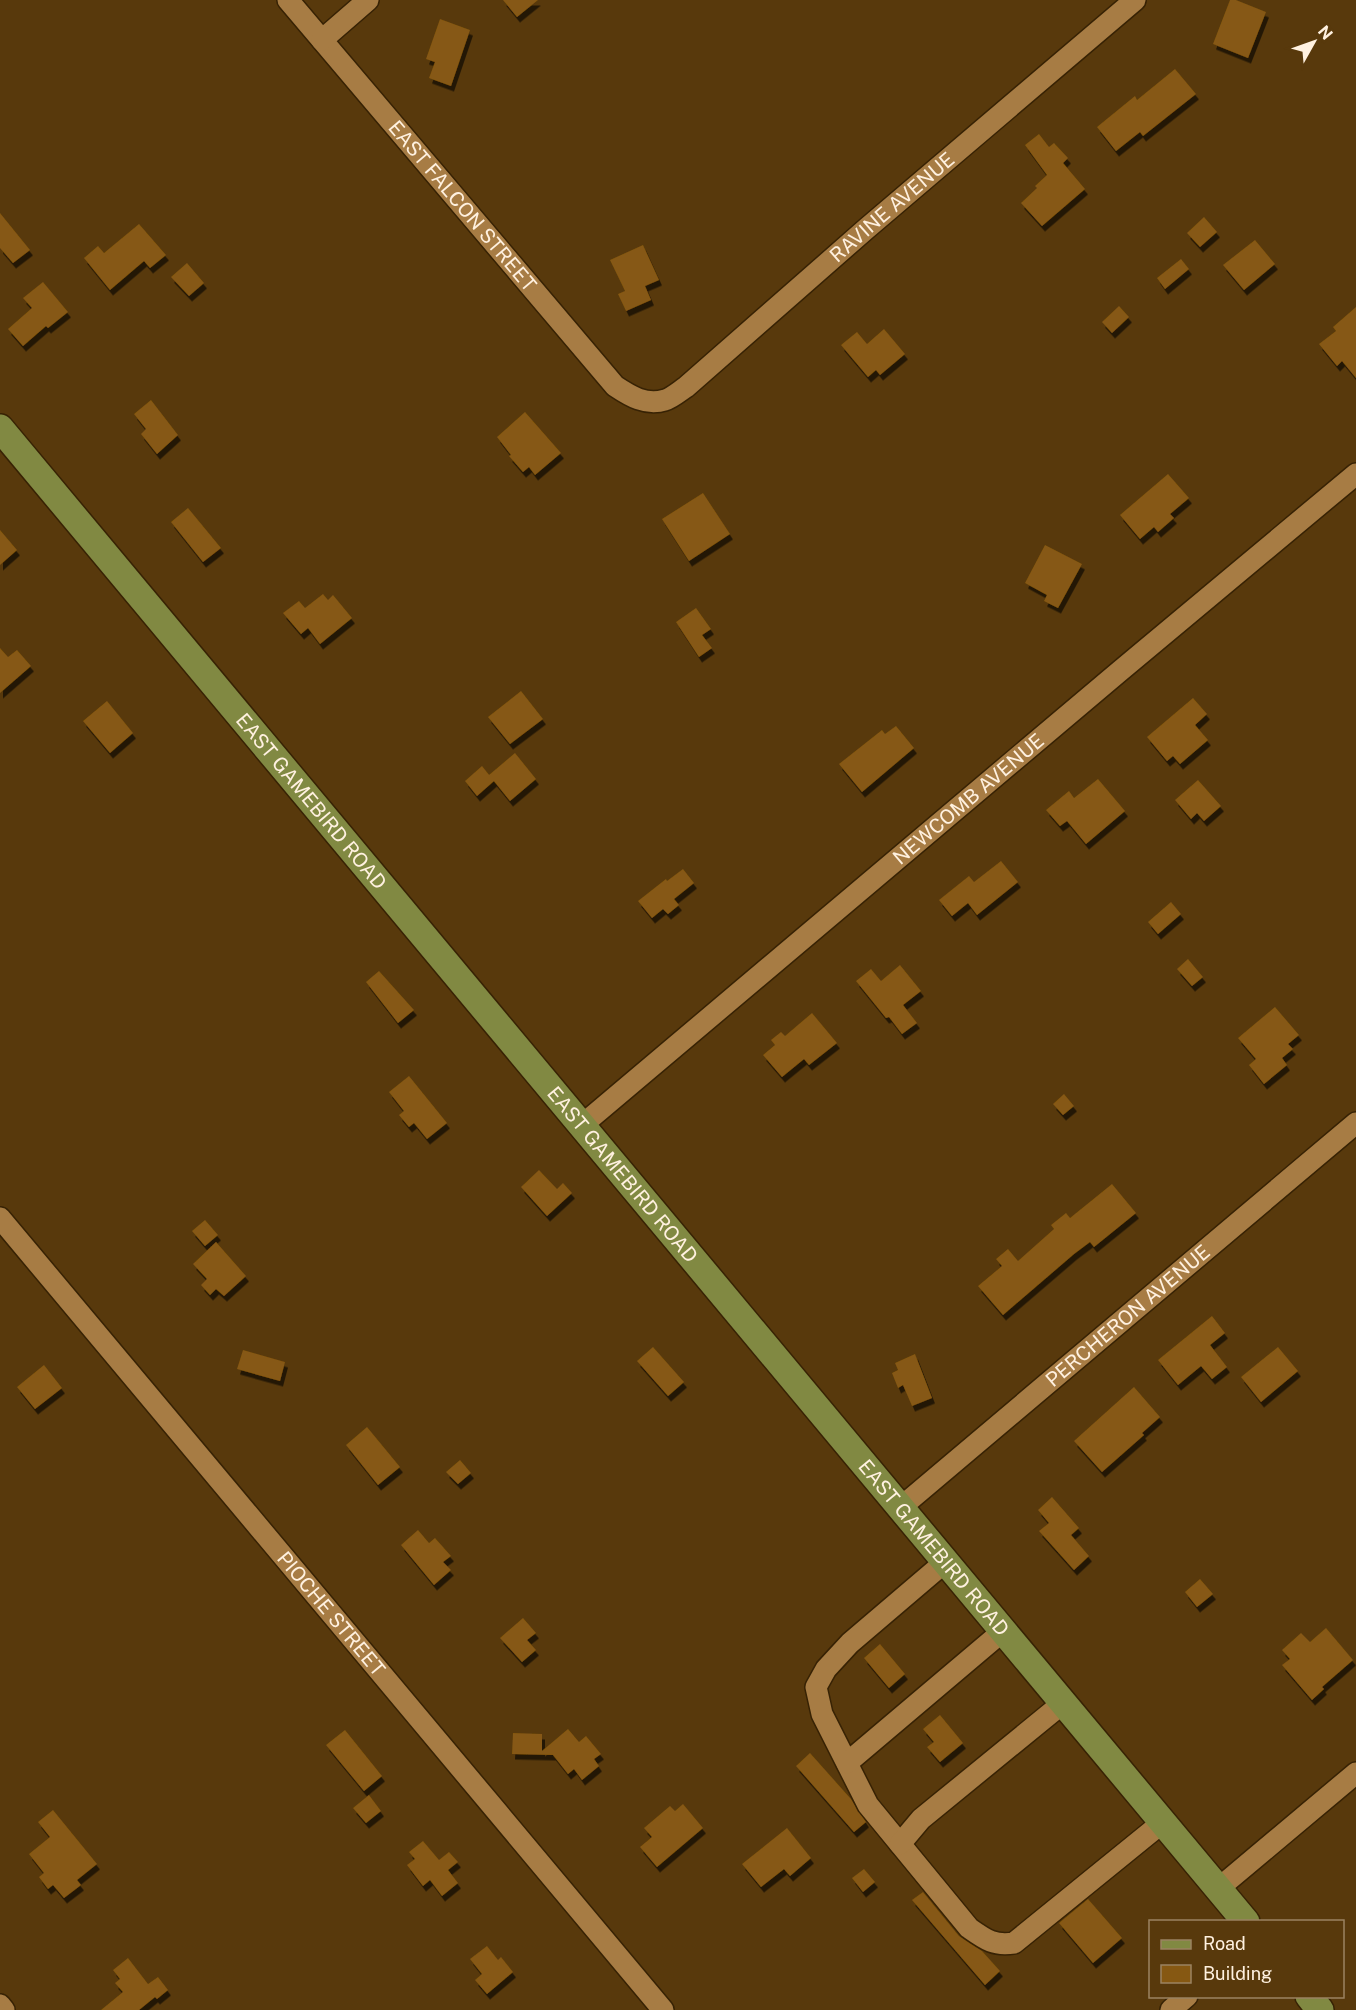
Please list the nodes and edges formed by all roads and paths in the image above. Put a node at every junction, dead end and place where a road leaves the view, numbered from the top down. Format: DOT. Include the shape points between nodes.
graph roads {
  1 [pos="288,0"];
  2 [pos="368,0"];
  3 [pos="1135,0"];
  4 [pos="322,40"];
  5 [pos="645,401"];
  6 [pos="0,428"];
  7 [pos="1356,474"];
  8 [pos="1356,1123"];
  9 [pos="581,1126"];
  10 [pos="0,1218"];
  11 [pos="900,1508"];
  12 [pos="945,1562"];
  13 [pos="1003,1631"];
  14 [pos="1063,1703"];
  15 [pos="847,1763"];
  16 [pos="1356,1773"];
  17 [pos="1163,1822"];
  18 [pos="900,1844"];
  19 [pos="1219,1888"];
  20 [pos="1244,1920"];
  21 [pos="1185,1998"];
  22 [pos="1311,1998"];
  23 [pos="0,2005"];
  24 [pos="4,2010"];
  25 [pos="663,2010"];
  26 [pos="1171,2010"];
  27 [pos="1320,2010"];
  1 -- 4 [label="street, EAST FALCON STREET"];
  2 -- 4 [label="street"];
  3 -- 5 [label="street, RAVINE AVENUE" via="686,387 666,400"];
  4 -- 5 [label="street, EAST FALCON STREET" via="615,386"];
  6 -- 9 [label="main road, EAST GAMEBIRD ROAD"];
  7 -- 9 [label="street, NEWCOMB AVENUE"];
  8 -- 11 [label="street, PERCHERON AVENUE"];
  9 -- 11 [label="main road, EAST GAMEBIRD ROAD"];
  10 -- 25 [label="street, PIOCHE STREET"];
  11 -- 12 [label="main road, EAST GAMEBIRD ROAD"];
  12 -- 13 [label="main road, EAST GAMEBIRD ROAD"];
  12 -- 15 [label="street" via="850,1643 826,1669 816,1687 822,1714"];
  13 -- 14 [label="main road, EAST GAMEBIRD ROAD"];
  13 -- 15 [label="street"];
  14 -- 17 [label="main road, EAST GAMEBIRD ROAD"];
  14 -- 18 [label="street" via="921,1819"];
  15 -- 18 [label="street" via="868,1805"];
  16 -- 19 [label="street"];
  17 -- 18 [label="street" via="1014,1943 1001,1945 985,1940 969,1928"];
  17 -- 19 [label="main road, EAST GAMEBIRD ROAD"];
  19 -- 20 [label="main road, EAST GAMEBIRD ROAD"];
  21 -- 26 [label="street"];
  22 -- 27 [label="main road"];
  23 -- 24 [label="street"];
}
